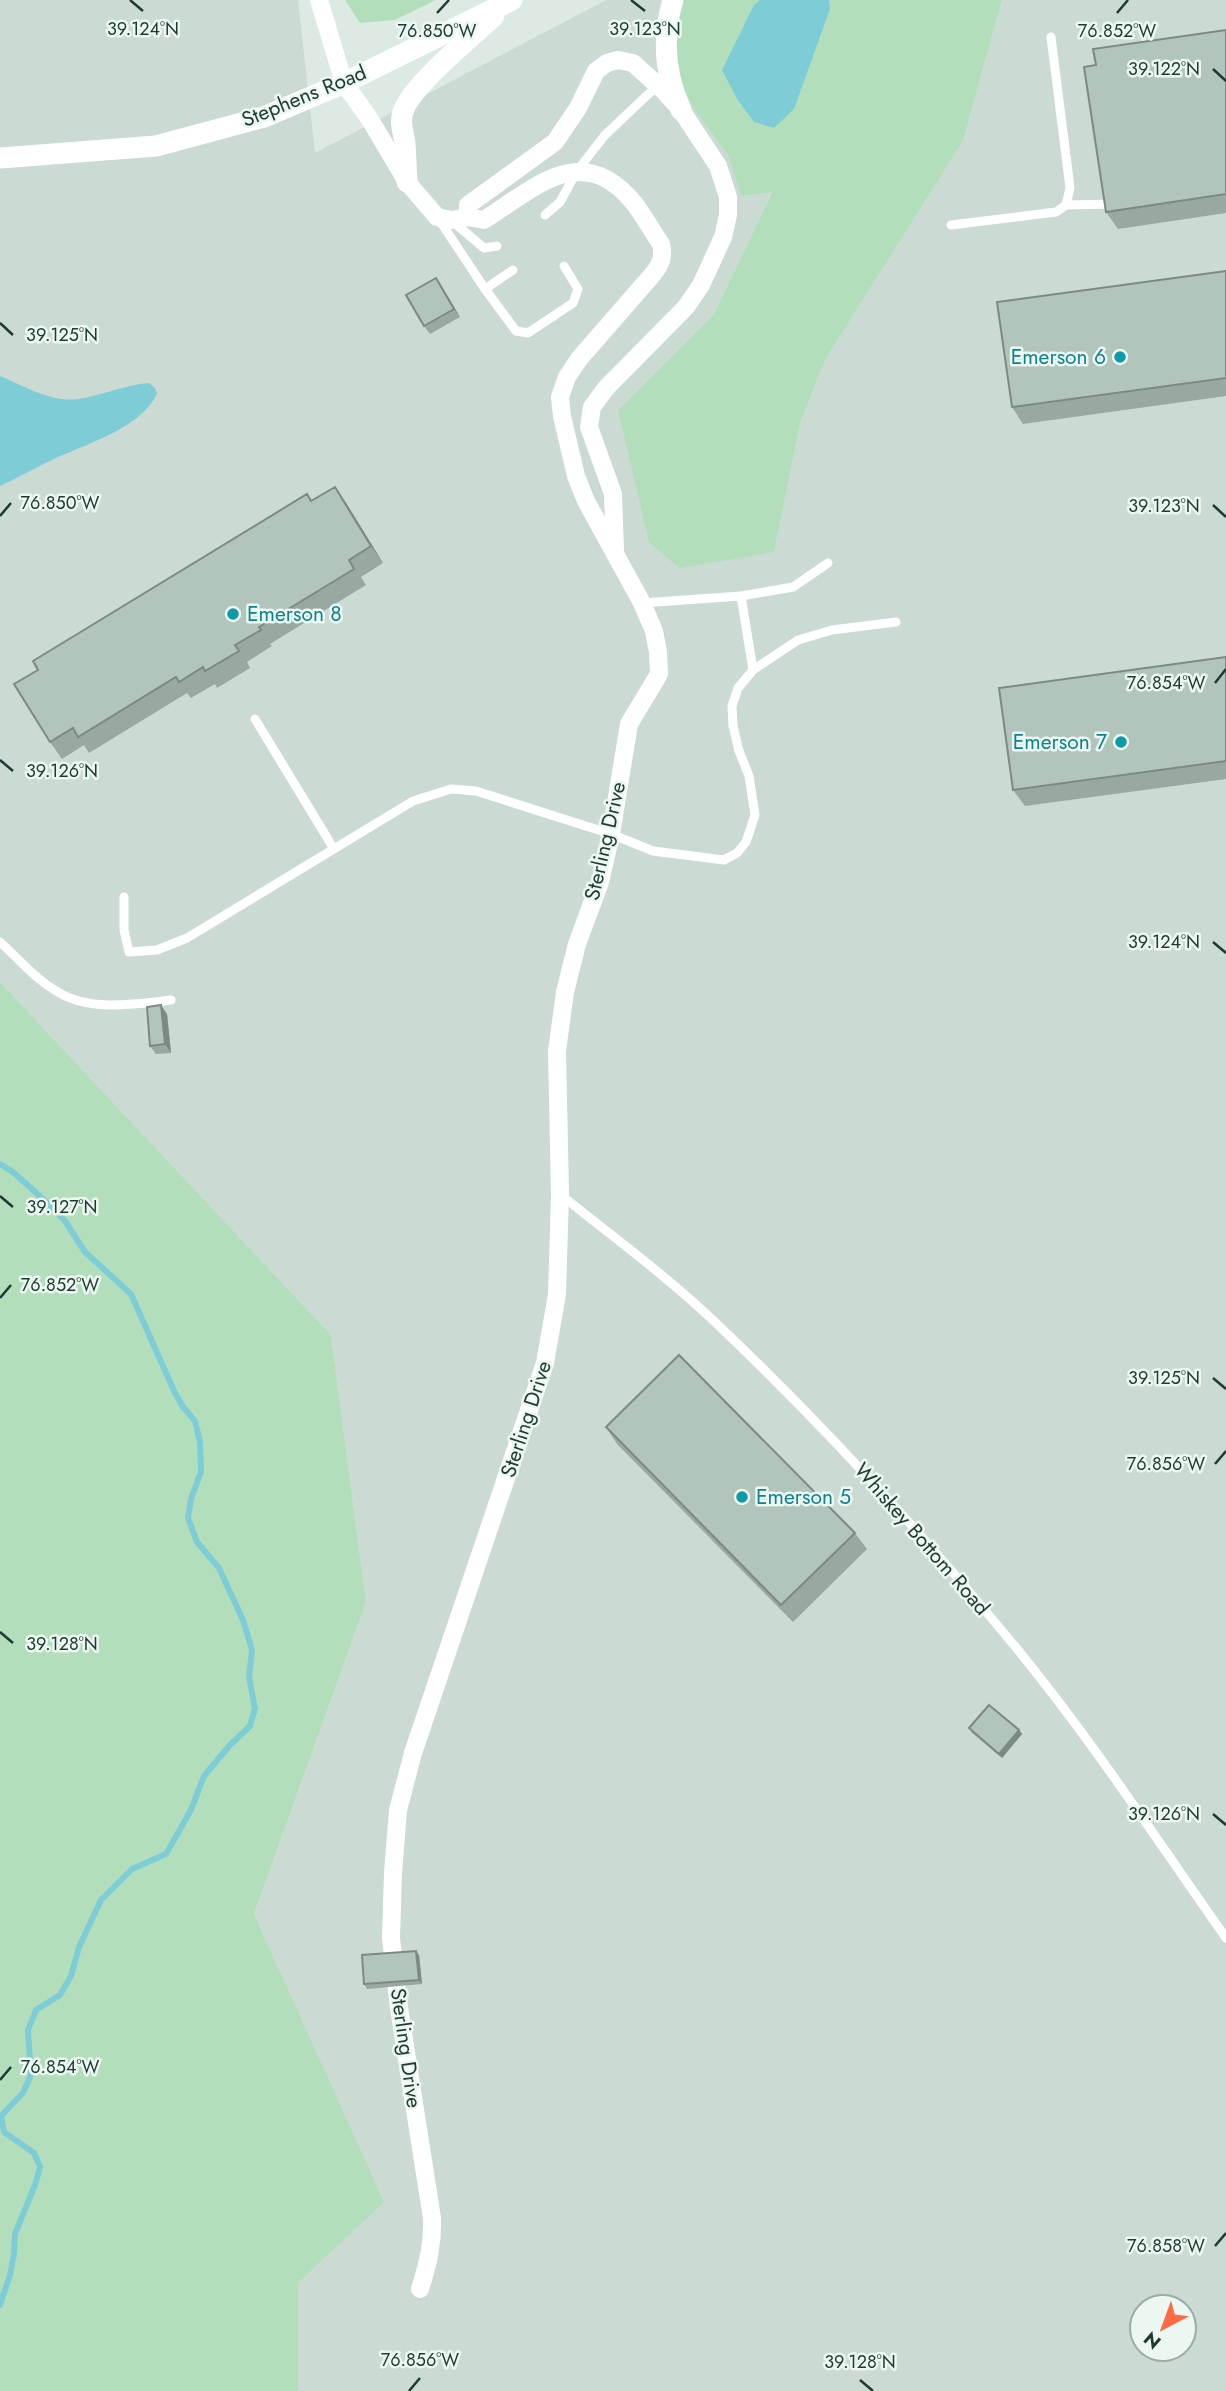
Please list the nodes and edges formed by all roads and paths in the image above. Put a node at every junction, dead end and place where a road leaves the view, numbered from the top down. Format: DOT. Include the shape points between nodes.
graph roads {
  1 [pos="319,0"];
  2 [pos="512,0"];
  3 [pos="673,0"];
  4 [pos="1051,37"];
  5 [pos="344,83"];
  6 [pos="658,85"];
  7 [pos="681,110"];
  8 [pos="0,158"];
  9 [pos="577,171"];
  10 [pos="407,182"];
  11 [pos="1114,204"];
  12 [pos="1066,205"];
  13 [pos="545,215"];
  14 [pos="452,218"];
  15 [pos="951,225"];
  16 [pos="497,246"];
  17 [pos="564,266"];
  18 [pos="513,270"];
  19 [pos="485,289"];
  20 [pos="615,554"];
  21 [pos="828,563"];
  22 [pos="741,596"];
  23 [pos="642,603"];
  24 [pos="896,622"];
  25 [pos="753,670"];
  26 [pos="255,719"];
  27 [pos="611,834"];
  28 [pos="334,849"];
  29 [pos="124,897"];
  30 [pos="0,942"];
  31 [pos="171,1000"];
  32 [pos="560,1194"];
  33 [pos="1226,1938"];
  34 [pos="420,2289"];
  1 -- 5 [label="street"];
  2 -- 5 [label="street, Stephens Road"];
  2 -- 10 [label="street" via="425,80 405,105 401,128"];
  3 -- 7 [label="street" via="667,63"];
  4 -- 12 [label="lane" via="1070,188"];
  5 -- 8 [label="street, Stephens Road" via="264,117 156,146"];
  5 -- 10 [label="street"];
  6 -- 7 [label="street, Sterling Drive"];
  6 -- 9 [label="lane" via="605,135"];
  6 -- 14 [label="street, Sterling Drive" via="642,69 625,61 601,66 555,142"];
  7 -- 20 [label="street, Sterling Drive" via="718,166 728,197 728,215 723,237 695,296 592,407 589,427 613,494"];
  9 -- 13 [label="lane" via="560,202"];
  9 -- 14 [label="street" via="542,183 484,220"];
  9 -- 20 [label="street, Sterling Drive" via="598,174 622,191 663,251 660,265 579,359 559,397 576,476"];
  10 -- 14 [label="street"];
  11 -- 12 [label="lane"];
  12 -- 15 [label="lane" via="1056,212"];
  14 -- 16 [label="lane" via="484,248"];
  14 -- 19 [label="lane"];
  17 -- 19 [label="lane" via="578,289 573,303 528,333 516,331"];
  18 -- 19 [label="lane"];
  20 -- 23 [label="street, Sterling Drive"];
  21 -- 22 [label="lane" via="793,587"];
  22 -- 23 [label="lane"];
  22 -- 25 [label="lane"];
  23 -- 27 [label="street, Sterling Drive" via="654,631 659,674 629,724"];
  24 -- 25 [label="lane" via="798,639"];
  25 -- 27 [label="lane" via="737,688 732,706 755,815 737,853 724,860 684,856 653,851"];
  26 -- 28 [label="lane"];
  27 -- 28 [label="lane" via="476,791 451,789 413,801"];
  27 -- 32 [label="street, Sterling Drive" via="565,992 557,1051"];
  28 -- 29 [label="lane" via="187,938 157,950 129,952"];
  30 -- 31 [label="lane" via="59,993 115,1006"];
  32 -- 33 [label="lane, Whiskey Bottom Road" via="714,1321 899,1510 1009,1639 1082,1734"];
  32 -- 34 [label="street, Sterling Drive" via="557,1294 545,1363 413,1753 398,1810 391,1938 433,2239"];
}
